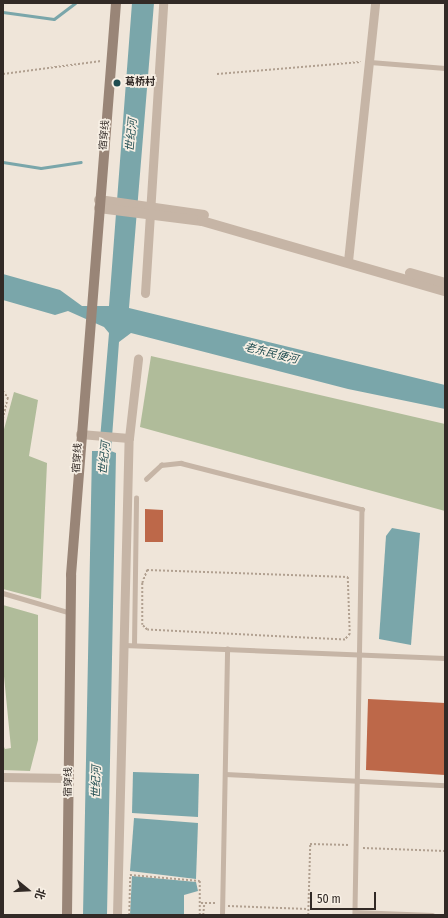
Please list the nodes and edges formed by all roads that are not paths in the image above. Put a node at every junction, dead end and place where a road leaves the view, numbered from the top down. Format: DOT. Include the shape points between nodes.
graph roads {
  1 [pos="116,3"];
  2 [pos="162,3"];
  3 [pos="375,3"];
  4 [pos="370,62"];
  5 [pos="445,68"];
  6 [pos="99,204"];
  7 [pos="145,209"];
  8 [pos="349,259"];
  9 [pos="445,283"];
  10 [pos="445,291"];
  11 [pos="145,293"];
  12 [pos="138,359"];
  13 [pos="80,434"];
  14 [pos="125,438"];
  15 [pos="146,479"];
  16 [pos="136,498"];
  17 [pos="135,582"];
  18 [pos="142,583"];
  19 [pos="3,593"];
  20 [pos="71,613"];
  21 [pos="124,645"];
  22 [pos="134,645"];
  23 [pos="227,649"];
  24 [pos="360,655"];
  25 [pos="445,658"];
  26 [pos="225,774"];
  27 [pos="3,777"];
  28 [pos="69,778"];
  29 [pos="357,780"];
  30 [pos="445,785"];
  31 [pos="355,913"];
  32 [pos="67,915"];
  33 [pos="117,915"];
  34 [pos="222,915"];
  35 [pos="432,915"];
  1 -- 6 [label="main road, 宿穿线"];
  2 -- 7 [label="street"];
  3 -- 4 [label="street"];
  4 -- 5 [label="lane"];
  4 -- 8 [label="street"];
  6 -- 7 [label="street"];
  6 -- 13 [label="main road, 宿穿线"];
  7 -- 8 [label="street"];
  7 -- 11 [label="street"];
  8 -- 9 [label="street"];
  8 -- 10 [label="street"];
  12 -- 14 [label="street"];
  13 -- 14 [label="street"];
  13 -- 20 [label="main road, 宿穿线"];
  14 -- 21 [label="street"];
  15 -- 24 [label="lane" via="161,465 181,463 362,509"];
  16 -- 17 [label="lane"];
  17 -- 18 [label="lane"];
  17 -- 22 [label="lane"];
  19 -- 20 [label="lane"];
  20 -- 28 [label="main road, 宿穿线"];
  21 -- 22 [label="lane"];
  21 -- 33 [label="street"];
  22 -- 23 [label="lane"];
  23 -- 24 [label="lane"];
  23 -- 26 [label="lane"];
  24 -- 25 [label="lane"];
  24 -- 29 [label="lane"];
  26 -- 29 [label="lane"];
  26 -- 34 [label="lane"];
  27 -- 28 [label="street"];
  28 -- 32 [label="main road, 宿穿线"];
  29 -- 30 [label="lane"];
  29 -- 31 [label="lane"];
  31 -- 35 [label="lane"];
}
